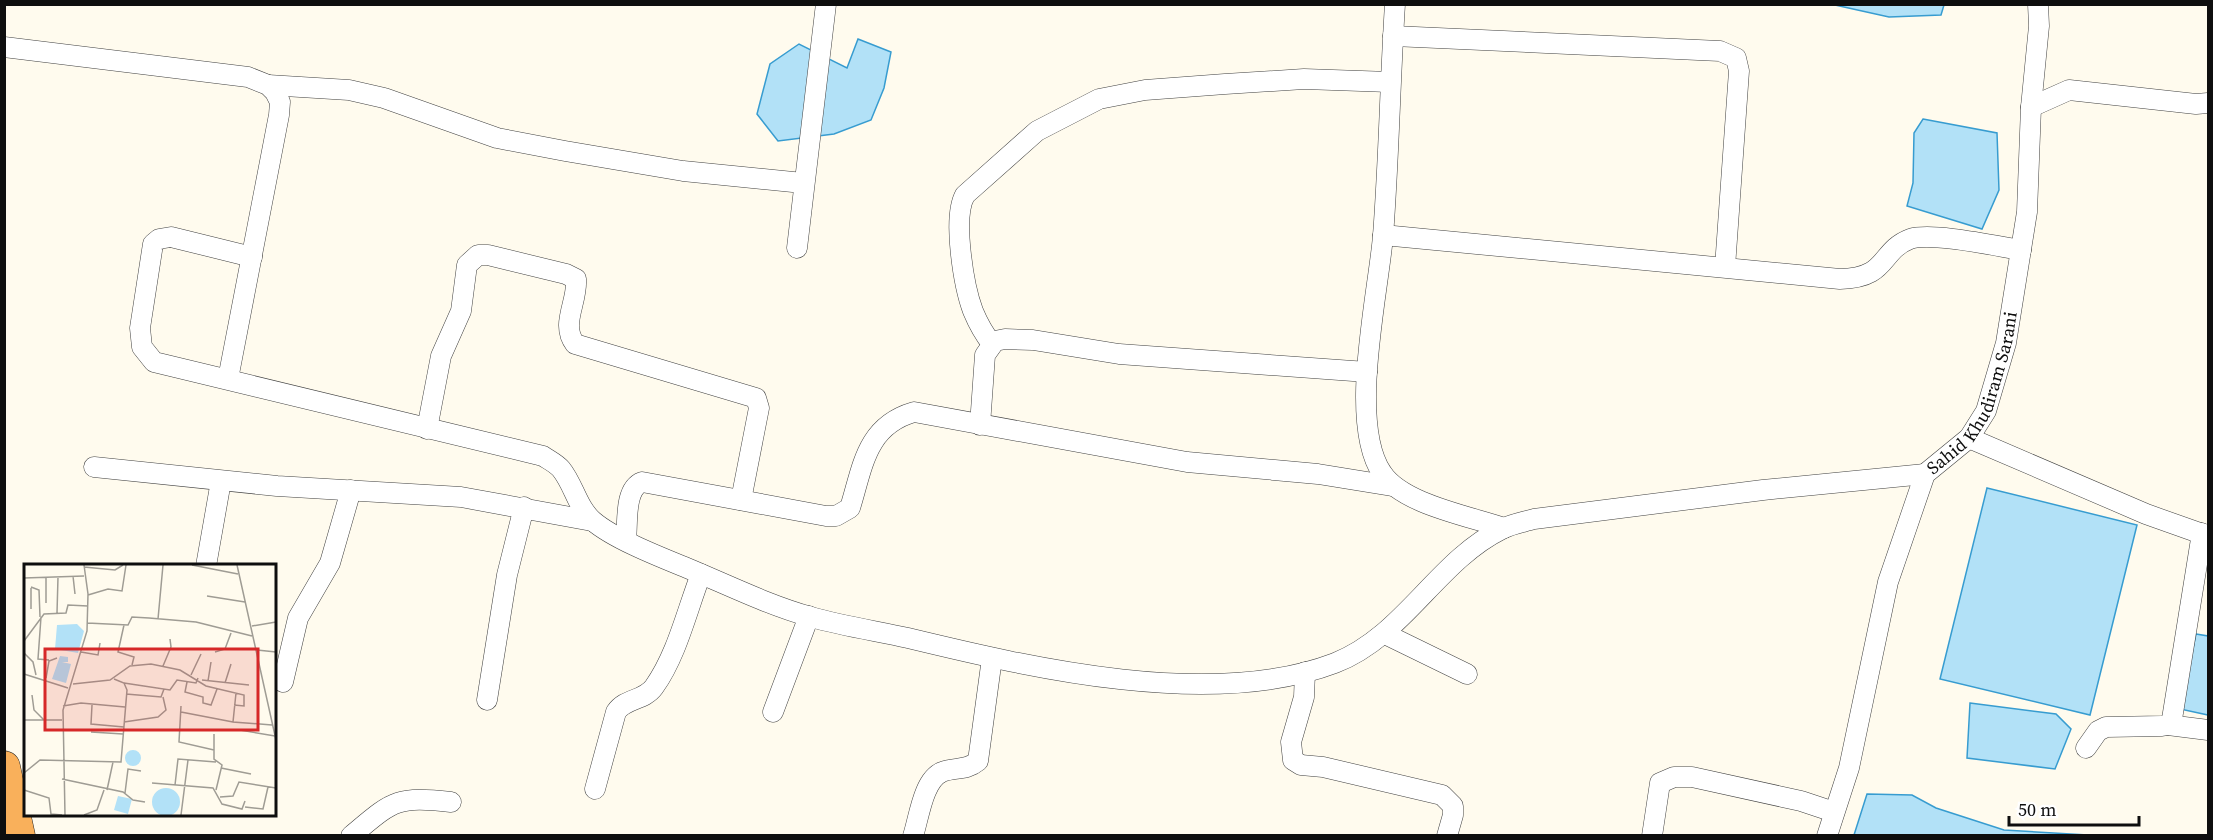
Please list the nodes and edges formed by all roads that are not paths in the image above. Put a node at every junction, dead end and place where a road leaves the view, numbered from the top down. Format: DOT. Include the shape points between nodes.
graph roads {
  1 [pos="826,4"];
  2 [pos="1395,4"];
  3 [pos="2038,4"];
  4 [pos="1393,36"];
  5 [pos="4,47"];
  6 [pos="1390,82"];
  7 [pos="268,85"];
  8 [pos="2208,103"];
  9 [pos="2031,107"];
  10 [pos="802,183"];
  11 [pos="1383,236"];
  12 [pos="797,248"];
  13 [pos="2021,250"];
  14 [pos="252,257"];
  15 [pos="1725,267"];
  16 [pos="992,344"];
  17 [pos="1367,372"];
  18 [pos="228,379"];
  19 [pos="980,425"];
  20 [pos="428,429"];
  21 [pos="1969,438"];
  22 [pos="94,467"];
  23 [pos="1924,474"];
  24 [pos="221,481"];
  25 [pos="1392,486"];
  26 [pos="351,490"];
  27 [pos="741,500"];
  28 [pos="524,507"];
  29 [pos="592,521"];
  30 [pos="1504,528"];
  31 [pos="2205,534"];
  32 [pos="626,540"];
  33 [pos="206,564"];
  34 [pos="700,574"];
  35 [pos="809,616"];
  36 [pos="1385,634"];
  37 [pos="992,658"];
  38 [pos="1305,672"];
  39 [pos="1467,674"];
  40 [pos="282,682"];
  41 [pos="487,700"];
  42 [pos="773,712"];
  43 [pos="2168,725"];
  44 [pos="2208,730"];
  45 [pos="2086,748"];
  46 [pos="4,767"];
  47 [pos="595,789"];
  48 [pos="451,802"];
  49 [pos="1834,812"];
  50 [pos="14,831"];
  51 [pos="351,836"];
  52 [pos="913,836"];
  53 [pos="1448,836"];
  54 [pos="1652,836"];
  55 [pos="1827,836"];
  1 -- 10 [label="street"];
  2 -- 4 [label="street"];
  3 -- 9 [label="street, Sahid Khudiram Sarani" via="2040,26"];
  4 -- 6 [label="street"];
  4 -- 15 [label="street" via="1720,51 1736,57 1739,71"];
  5 -- 7 [label="street" via="231,75"];
  6 -- 11 [label="street"];
  6 -- 16 [label="street" via="1304,80 1145,90 1099,99 1037,131 961,202 959,227 972,308"];
  7 -- 10 [label="street" via="349,90 384,98 497,138 566,151 683,171"];
  7 -- 14 [label="street" via="280,102 279,115"];
  8 -- 9 [label="street" via="2069,90"];
  9 -- 13 [label="street, Sahid Khudiram Sarani" via="2027,212"];
  10 -- 12 [label="street"];
  11 -- 15 [label="street"];
  11 -- 17 [label="street"];
  13 -- 15 [label="street" via="1931,237 1911,239 1880,266 1857,278"];
  13 -- 21 [label="street, Sahid Khudiram Sarani" via="2006,343 1986,411"];
  14 -- 18 [label="street"];
  14 -- 18 [label="street" via="171,237 153,244 149,256 140,328 142,348 154,362"];
  16 -- 17 [label="street" via="1005,339 1033,340 1119,354"];
  16 -- 19 [label="street" via="983,367"];
  17 -- 25 [label="street" via="1366,411 1371,447 1380,471"];
  18 -- 20 [label="street"];
  19 -- 25 [label="street" via="1187,462 1318,474"];
  19 -- 27 [label="street" via="914,412 897,417 869,446 850,508 836,516"];
  20 -- 27 [label="street" via="441,356 461,310 467,265 478,255 488,255 576,279 568,326 575,344 756,398 759,408"];
  20 -- 29 [label="street" via="543,456 561,468"];
  21 -- 23 [label="street, Sahid Khudiram Sarani"];
  21 -- 31 [label="street" via="2146,514"];
  22 -- 24 [label="street"];
  23 -- 30 [label="street" via="1565,514"];
  23 -- 49 [label="street, Sahid Khudiram Sarani" via="1888,582 1849,768"];
  24 -- 26 [label="street"];
  24 -- 33 [label="street"];
  25 -- 30 [label="street" via="1412,497"];
  26 -- 28 [label="street" via="460,497"];
  26 -- 40 [label="street" via="330,563 298,618"];
  27 -- 32 [label="street" via="636,484 630,492"];
  28 -- 29 [label="street"];
  28 -- 41 [label="street" via="507,575"];
  29 -- 32 [label="street"];
  30 -- 36 [label="street" via="1460,560"];
  31 -- 43 [label="street" via="2174,712"];
  32 -- 34 [label="street"];
  34 -- 35 [label="street"];
  34 -- 47 [label="street" via="654,687 616,712"];
  35 -- 37 [label="street"];
  35 -- 42 [label="street"];
  36 -- 38 [label="street" via="1360,651"];
  36 -- 39 [label="street"];
  37 -- 38 [label="street" via="1112,679 1244,682"];
  37 -- 52 [label="street" via="978,761 936,776"];
  38 -- 53 [label="street" via="1304,697 1291,742 1293,760 1301,765 1442,795 1453,806"];
  43 -- 44 [label="street"];
  43 -- 45 [label="street" via="2106,727 2098,731"];
  46 -- 50 [label="highway"];
  48 -- 51 [label="street" via="420,799 390,803"];
  49 -- 54 [label="street" via="1703,779 1674,777 1660,783"];
  49 -- 55 [label="street, Sahid Khudiram Sarani"];
}
